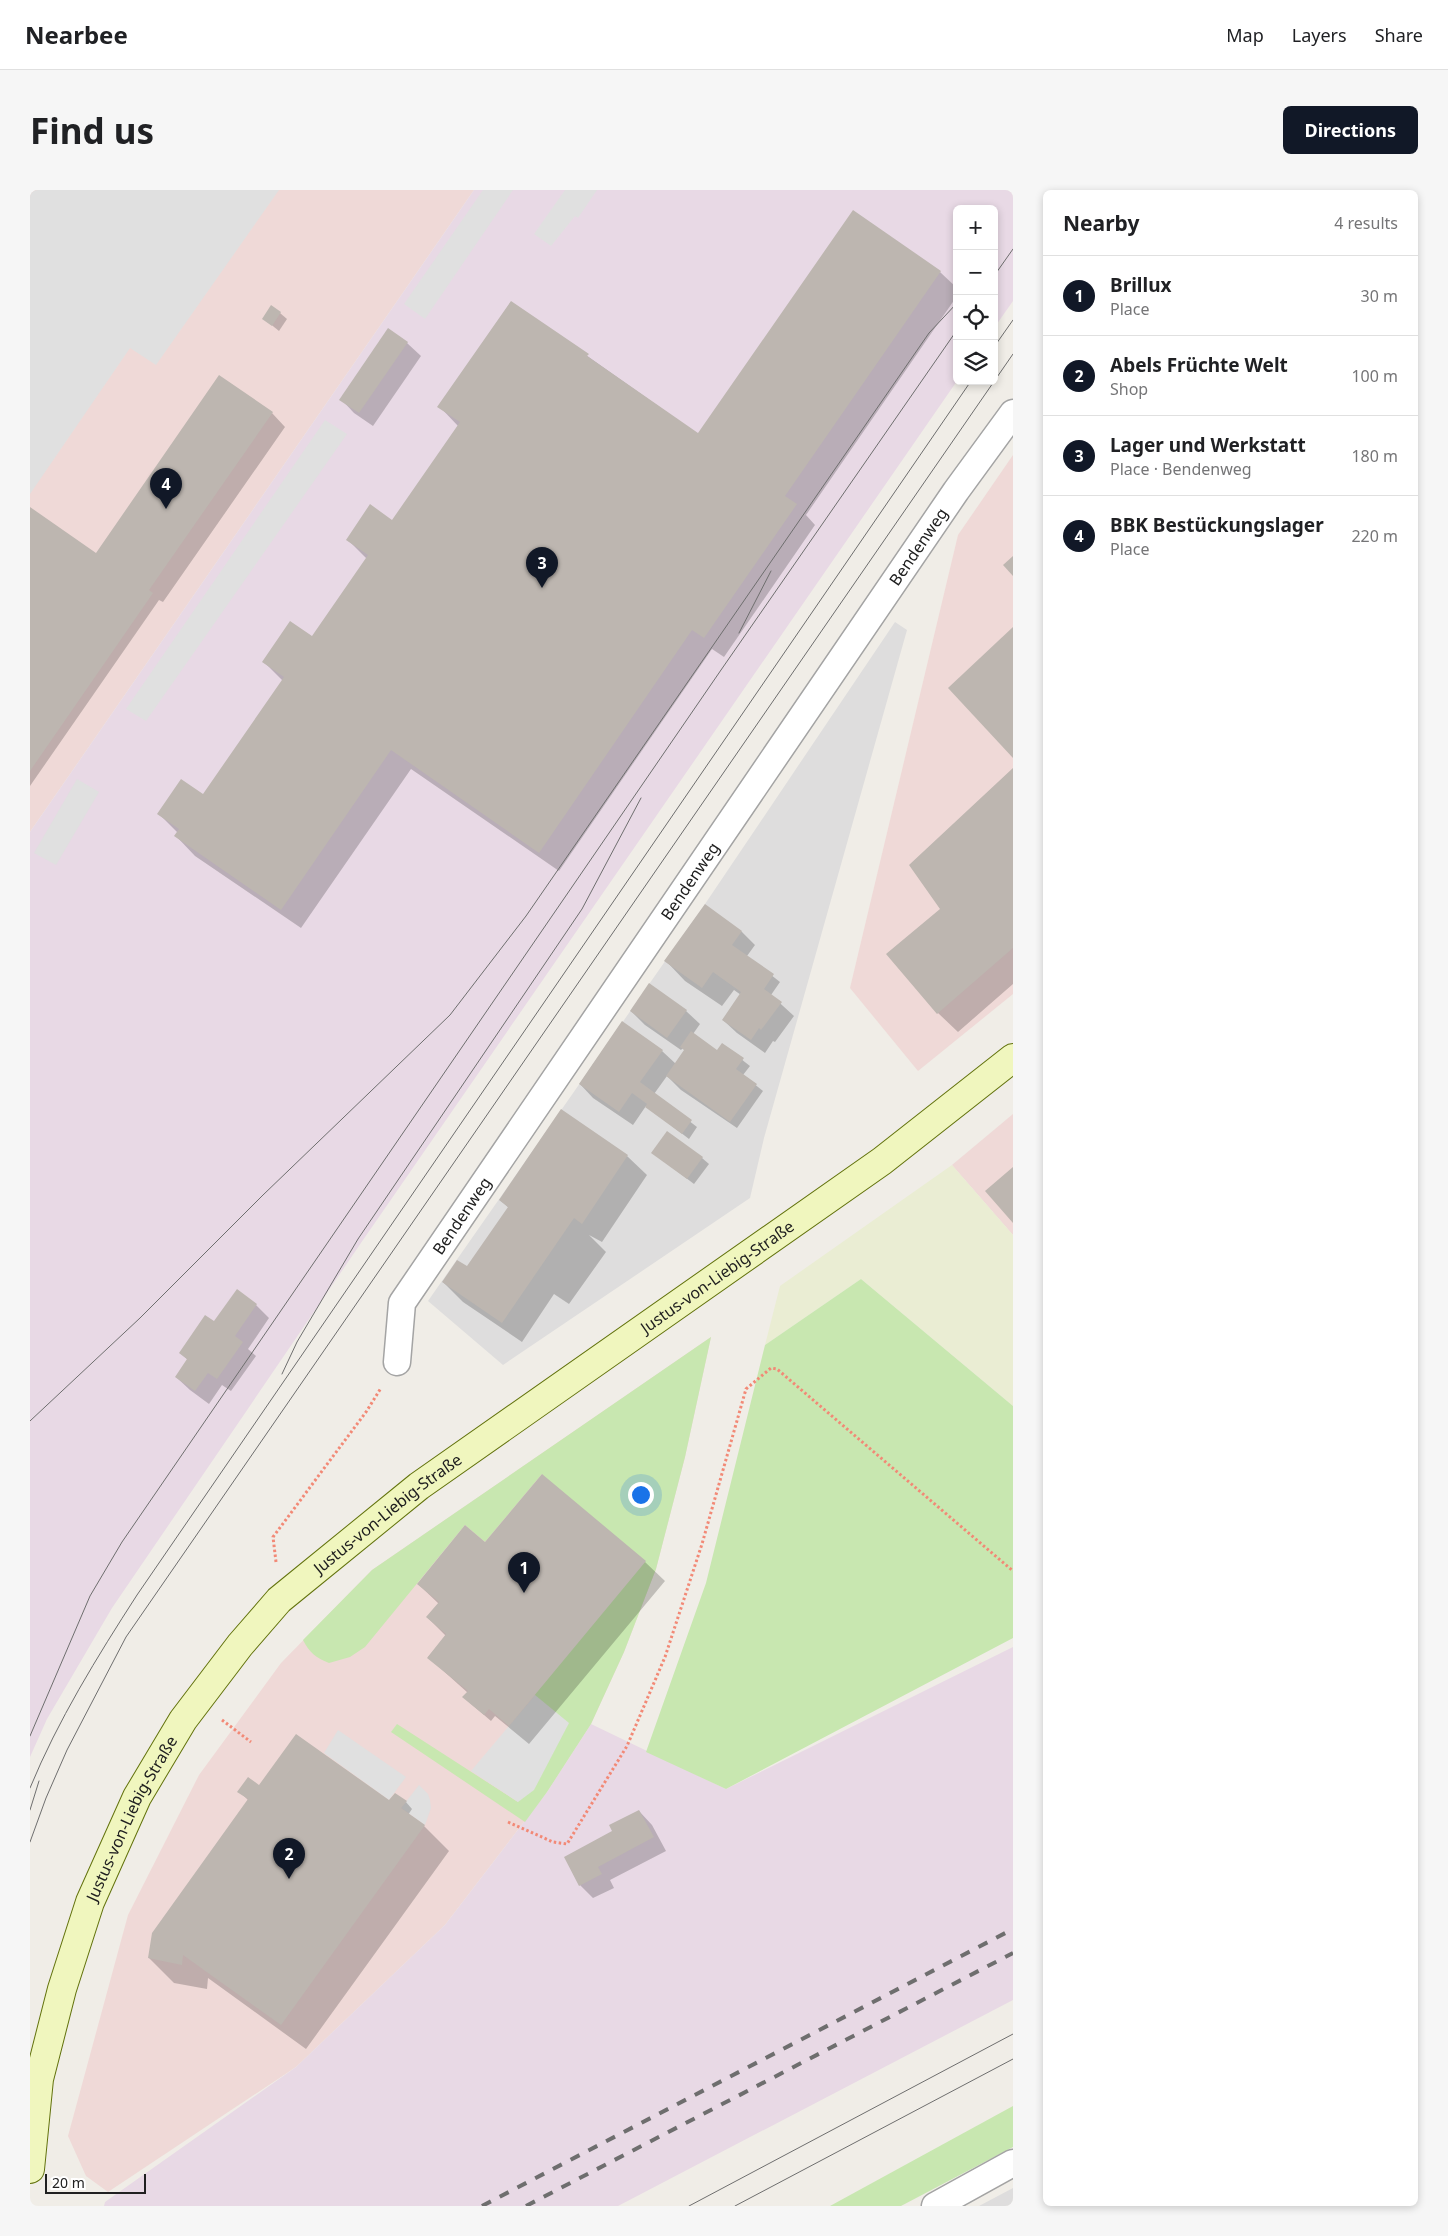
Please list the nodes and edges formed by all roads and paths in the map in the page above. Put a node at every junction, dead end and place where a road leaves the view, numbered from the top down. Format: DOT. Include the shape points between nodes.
graph roads {
  1 [pos="1013,413"];
  2 [pos="1013,1058"];
  3 [pos="396,1362"];
  4 [pos="1013,1571"];
  5 [pos="279,1600"];
  6 [pos="233,1728"];
  7 [pos="251,1742"];
  8 [pos="508,1822"];
  9 [pos="1013,2163"];
  10 [pos="30,2169"];
  11 [pos="934,2206"];
  1 -- 3 [label="street, Bendenweg" via="402,1303"];
  2 -- 5 [label="main road, Justus-von-Liebig-Straße" via="882,1161 418,1486"];
  3 -- 5 [label="path" via="366,1412 273,1537"];
  4 -- 8 [label="path" via="777,1369 771,1368 746,1389 702,1544 665,1656 627,1746 568,1844 553,1842"];
  5 -- 10 [label="main road, Justus-von-Liebig-Straße" via="183,1720 137,1797 98,1884 62,1989 39,2079"];
  6 -- 7 [label="path"];
  9 -- 11 [label="street"];
}
